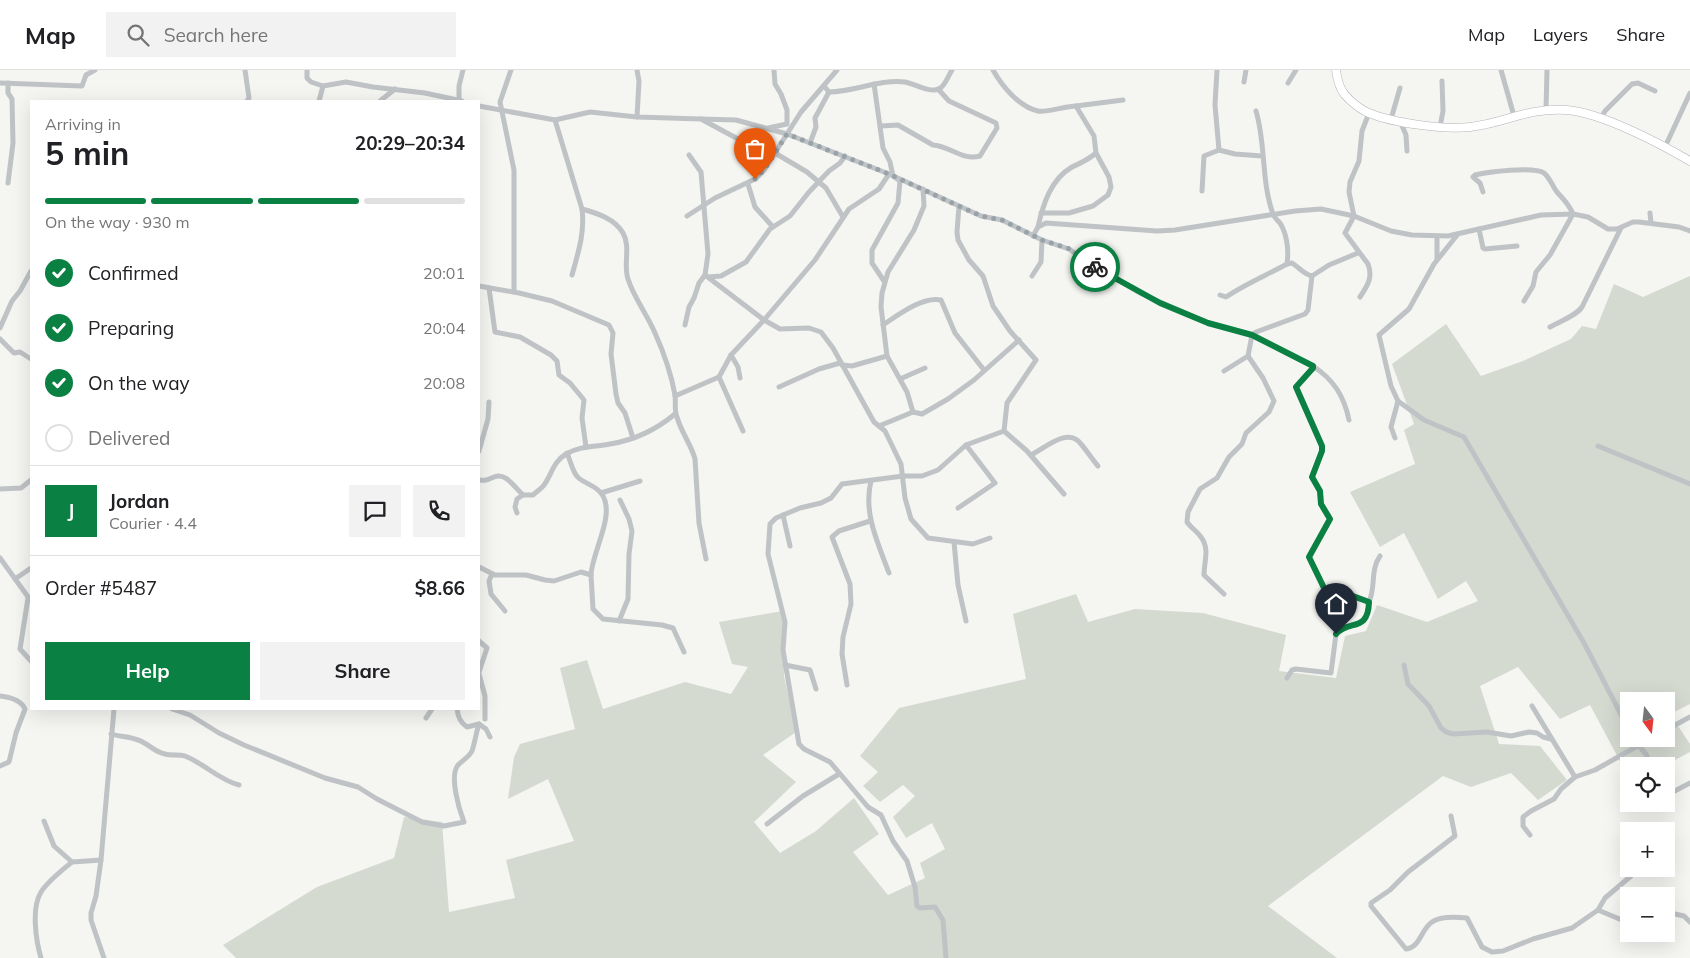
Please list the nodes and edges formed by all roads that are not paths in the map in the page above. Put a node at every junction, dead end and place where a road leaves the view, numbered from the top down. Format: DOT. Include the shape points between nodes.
graph roads {
  1 [pos="95,70"];
  2 [pos="245,70"];
  3 [pos="307,70"];
  4 [pos="463,70"];
  5 [pos="511,70"];
  6 [pos="637,70"];
  7 [pos="774,70"];
  8 [pos="837,70"];
  9 [pos="952,70"];
  10 [pos="993,70"];
  11 [pos="1218,70"];
  12 [pos="1246,70"];
  13 [pos="1296,70"];
  14 [pos="1336,70"];
  15 [pos="1501,70"];
  16 [pos="1547,70"];
  17 [pos="1442,81"];
  18 [pos="1244,82"];
  19 [pos="0,83"];
  20 [pos="8,83"];
  21 [pos="1288,83"];
  22 [pos="874,84"];
  23 [pos="324,86"];
  24 [pos="824,86"];
  25 [pos="1400,88"];
  26 [pos="395,89"];
  27 [pos="938,89"];
  28 [pos="1655,91"];
  29 [pos="829,92"];
  30 [pos="1690,92"];
  31 [pos="248,100"];
  32 [pos="319,100"];
  33 [pos="381,100"];
  34 [pos="456,100"];
  35 [pos="461,100"];
  36 [pos="1123,100"];
  37 [pos="480,106"];
  38 [pos="1076,106"];
  39 [pos="1546,110"];
  40 [pos="502,111"];
  41 [pos="1256,111"];
  42 [pos="1369,113"];
  43 [pos="1514,116"];
  44 [pos="637,117"];
  45 [pos="1601,118"];
  46 [pos="701,119"];
  47 [pos="555,120"];
  48 [pos="1395,120"];
  49 [pos="881,126"];
  50 [pos="1440,127"];
  51 [pos="765,128"];
  52 [pos="787,134"];
  53 [pos="810,143"];
  54 [pos="1665,147"];
  55 [pos="1219,150"];
  56 [pos="1408,151"];
  57 [pos="775,153"];
  58 [pos="1096,153"];
  59 [pos="689,155"];
  60 [pos="845,156"];
  61 [pos="1262,156"];
  62 [pos="1690,161"];
  63 [pos="891,175"];
  64 [pos="819,182"];
  65 [pos="8,183"];
  66 [pos="748,184"];
  67 [pos="923,189"];
  68 [pos="1202,191"];
  69 [pos="1483,192"];
  70 [pos="703,205"];
  71 [pos="959,206"];
  72 [pos="582,209"];
  73 [pos="1041,213"];
  74 [pos="1650,213"];
  75 [pos="1573,214"];
  76 [pos="1273,215"];
  77 [pos="687,216"];
  78 [pos="1354,216"];
  79 [pos="843,217"];
  80 [pos="1651,223"];
  81 [pos="773,227"];
  82 [pos="1038,227"];
  83 [pos="1622,227"];
  84 [pos="1478,229"];
  85 [pos="1690,231"];
  86 [pos="1459,234"];
  87 [pos="1033,236"];
  88 [pos="1437,237"];
  89 [pos="1042,240"];
  90 [pos="1517,246"];
  91 [pos="1358,253"];
  92 [pos="1437,259"];
  93 [pos="1287,264"];
  94 [pos="30,273"];
  95 [pos="572,275"];
  96 [pos="706,276"];
  97 [pos="1032,276"];
  98 [pos="1312,276"];
  99 [pos="884,281"];
  100 [pos="480,286"];
  101 [pos="489,288"];
  102 [pos="514,292"];
  103 [pos="1220,295"];
  104 [pos="1360,297"];
  105 [pos="1524,301"];
  106 [pos="0,313"];
  107 [pos="6,317"];
  108 [pos="764,320"];
  109 [pos="685,325"];
  110 [pos="883,325"];
  111 [pos="1550,327"];
  112 [pos="0,328"];
  113 [pos="1252,335"];
  114 [pos="0,339"];
  115 [pos="1019,340"];
  116 [pos="731,355"];
  117 [pos="888,356"];
  118 [pos="1248,356"];
  119 [pos="30,358"];
  120 [pos="841,364"];
  121 [pos="1313,366"];
  122 [pos="925,368"];
  123 [pos="984,370"];
  124 [pos="1224,372"];
  125 [pos="719,377"];
  126 [pos="740,378"];
  127 [pos="900,380"];
  128 [pos="779,387"];
  129 [pos="675,396"];
  130 [pos="1398,401"];
  131 [pos="489,402"];
  132 [pos="913,412"];
  133 [pos="676,414"];
  134 [pos="1350,420"];
  135 [pos="879,426"];
  136 [pos="743,431"];
  137 [pos="1004,431"];
  138 [pos="633,438"];
  139 [pos="1395,438"];
  140 [pos="966,444"];
  141 [pos="1598,446"];
  142 [pos="480,447"];
  143 [pos="586,447"];
  144 [pos="567,453"];
  145 [pos="1031,455"];
  146 [pos="1098,466"];
  147 [pos="903,476"];
  148 [pos="480,480"];
  149 [pos="30,481"];
  150 [pos="640,481"];
  151 [pos="871,481"];
  152 [pos="1690,484"];
  153 [pos="0,489"];
  154 [pos="601,493"];
  155 [pos="1064,494"];
  156 [pos="523,495"];
  157 [pos="620,500"];
  158 [pos="958,508"];
  159 [pos="517,513"];
  160 [pos="783,515"];
  161 [pos="870,521"];
  162 [pos="990,538"];
  163 [pos="954,542"];
  164 [pos="790,546"];
  165 [pos="1380,556"];
  166 [pos="706,559"];
  167 [pos="1,562"];
  168 [pos="480,568"];
  169 [pos="30,569"];
  170 [pos="888,573"];
  171 [pos="492,574"];
  172 [pos="591,575"];
  173 [pos="15,579"];
  174 [pos="1224,594"];
  175 [pos="30,599"];
  176 [pos="1369,602"];
  177 [pos="505,611"];
  178 [pos="619,621"];
  179 [pos="966,621"];
  180 [pos="480,642"];
  181 [pos="684,652"];
  182 [pos="30,660"];
  183 [pos="785,665"];
  184 [pos="1404,665"];
  185 [pos="480,670"];
  186 [pos="480,677"];
  187 [pos="1287,678"];
  188 [pos="847,685"];
  189 [pos="816,689"];
  190 [pos="0,696"];
  191 [pos="1532,706"];
  192 [pos="114,710"];
  193 [pos="175,710"];
  194 [pos="431,710"];
  195 [pos="457,710"];
  196 [pos="1620,713"];
  197 [pos="1690,717"];
  198 [pos="426,718"];
  199 [pos="485,719"];
  200 [pos="479,724"];
  201 [pos="1675,725"];
  202 [pos="112,734"];
  203 [pos="490,737"];
  204 [pos="1551,739"];
  205 [pos="1634,748"];
  206 [pos="0,766"];
  207 [pos="839,774"];
  208 [pos="1575,777"];
  209 [pos="1690,784"];
  210 [pos="239,785"];
  211 [pos="1675,791"];
  212 [pos="1451,816"];
  213 [pos="44,822"];
  214 [pos="767,824"];
  215 [pos="1530,835"];
  216 [pos="101,860"];
  217 [pos="72,862"];
  218 [pos="1630,877"];
  219 [pos="1598,910"];
  220 [pos="1675,914"];
  221 [pos="1620,919"];
  222 [pos="1690,922"];
  223 [pos="41,958"];
  224 [pos="104,958"];
  225 [pos="946,958"];
  1 -- 20 [label="street" via="86,75 82,86"];
  2 -- 31 [label="street"];
  3 -- 23 [label="street" via="307,78 311,82"];
  4 -- 35 [label="street" via="459,86"];
  5 -- 40 [label="street" via="500,102"];
  6 -- 44 [label="street"];
  7 -- 51 [label="street" via="775,84 787,110 787,124"];
  8 -- 24 [label="street"];
  9 -- 27 [label="street"];
  10 -- 38 [label="street" via="1005,88 1022,104 1038,111"];
  11 -- 55 [label="street" via="1215,105"];
  12 -- 18 [label="street"];
  13 -- 21 [label="street"];
  14 -- 42 [label="main road" via="1345,95"];
  15 -- 43 [label="street"];
  16 -- 39 [label="street"];
  17 -- 50 [label="street"];
  19 -- 20 [label="street"];
  20 -- 65 [label="street" via="12,99 13,143"];
  22 -- 27 [label="street" via="906,82"];
  22 -- 29 [label="street"];
  22 -- 49 [label="street"];
  23 -- 26 [label="street" via="346,82"];
  23 -- 32 [label="street"];
  24 -- 29 [label="street"];
  24 -- 52 [label="street"];
  25 -- 48 [label="street"];
  26 -- 33 [label="street"];
  26 -- 34 [label="street"];
  27 -- 49 [label="street" via="949,100 996,123 997,128 980,156 965,157 933,145 898,125"];
  28 -- 45 [label="street" via="1638,83 1632,84"];
  29 -- 53 [label="street" via="815,118 816,127"];
  30 -- 54 [label="street"];
  36 -- 38 [label="street"];
  37 -- 40 [label="street"];
  38 -- 58 [label="street" via="1094,136"];
  39 -- 43 [label="main road"];
  39 -- 45 [label="main road" via="1578,111"];
  40 -- 47 [label="street"];
  40 -- 102 [label="street" via="514,170"];
  41 -- 61 [label="street"];
  42 -- 48 [label="main road"];
  42 -- 78 [label="street" via="1362,131 1359,160 1350,182"];
  43 -- 50 [label="main road" via="1473,127"];
  44 -- 46 [label="street"];
  44 -- 47 [label="street" via="590,112"];
  45 -- 54 [label="main road"];
  46 -- 51 [label="street" via="736,120"];
  46 -- 57 [label="street" via="738,139"];
  47 -- 72 [label="street"];
  48 -- 50 [label="main road"];
  48 -- 56 [label="street" via="1406,134"];
  49 -- 63 [label="street"];
  51 -- 52 [label="street"];
  52 -- 53 [label="street"];
  52 -- 57 [label="street"];
  53 -- 60 [label="street"];
  54 -- 62 [label="main road"];
  55 -- 61 [label="street"];
  55 -- 68 [label="street" via="1204,156"];
  57 -- 64 [label="street"];
  57 -- 66 [label="street" via="764,170"];
  58 -- 73 [label="street" via="1059,176"];
  58 -- 73 [label="street" via="1109,177 1111,187 1108,195 1094,206 1074,212"];
  59 -- 70 [label="street" via="701,172"];
  60 -- 63 [label="street"];
  60 -- 64 [label="street"];
  61 -- 76 [label="street"];
  63 -- 67 [label="street"];
  63 -- 79 [label="street" via="879,189 856,203"];
  63 -- 99 [label="street" via="900,182 898,203 872,250 872,263"];
  64 -- 79 [label="street"];
  64 -- 81 [label="street" via="790,216"];
  66 -- 70 [label="street"];
  66 -- 81 [label="street" via="756,207"];
  67 -- 71 [label="street"];
  67 -- 99 [label="street" via="924,206 914,230"];
  69 -- 75 [label="street" via="1480,183 1472,177 1475,175 1495,171 1544,173 1570,205"];
  70 -- 77 [label="street"];
  70 -- 96 [label="street" via="708,254"];
  71 -- 87 [label="street" via="981,216 1002,220"];
  71 -- 115 [label="street" via="958,240 983,276 993,306"];
  72 -- 95 [label="street" via="582,233"];
  72 -- 129 [label="street" via="598,213 623,233 628,279 665,356"];
  73 -- 82 [label="street"];
  74 -- 80 [label="street"];
  75 -- 83 [label="street" via="1588,217 1608,229"];
  75 -- 84 [label="street" via="1541,215"];
  75 -- 105 [label="street" via="1550,255 1536,272 1533,286"];
  76 -- 78 [label="street" via="1321,209"];
  76 -- 82 [label="street" via="1157,231 1057,223"];
  76 -- 93 [label="street" via="1288,245"];
  78 -- 88 [label="street" via="1391,231"];
  78 -- 91 [label="street" via="1345,233"];
  79 -- 108 [label="street" via="815,260"];
  80 -- 83 [label="street" via="1633,222"];
  80 -- 85 [label="street"];
  81 -- 96 [label="street" via="746,262 722,276"];
  82 -- 87 [label="street"];
  83 -- 111 [label="street" via="1582,308 1577,314"];
  84 -- 86 [label="street"];
  84 -- 90 [label="street" via="1483,248"];
  86 -- 88 [label="street"];
  86 -- 92 [label="street"];
  87 -- 89 [label="street"];
  88 -- 92 [label="street"];
  89 -- 97 [label="street" via="1041,262"];
  89 -- 113 [label="street" via="1070,249 1160,303 1208,323"];
  91 -- 98 [label="street"];
  91 -- 104 [label="street" via="1368,264 1371,274"];
  92 -- 130 [label="street" via="1409,309 1379,335 1391,386"];
  93 -- 98 [label="street" via="1292,263"];
  93 -- 103 [label="street" via="1226,297"];
  94 -- 107 [label="street"];
  96 -- 108 [label="street"];
  96 -- 109 [label="street" via="699,282"];
  98 -- 113 [label="street" via="1305,314"];
  99 -- 110 [label="street"];
  100 -- 101 [label="street"];
  101 -- 102 [label="street"];
  101 -- 143 [label="street" via="495,332 520,337 551,355 557,361 559,375 584,400 582,418"];
  102 -- 138 [label="street" via="552,302 612,328 612,378 618,403"];
  106 -- 107 [label="street"];
  107 -- 112 [label="street"];
  108 -- 116 [label="street"];
  108 -- 120 [label="street" via="780,329 808,328 821,332"];
  110 -- 117 [label="street"];
  110 -- 123 [label="street" via="912,306 941,300 956,333"];
  113 -- 118 [label="street"];
  113 -- 121 [label="street"];
  114 -- 119 [label="street" via="14,353"];
  115 -- 123 [label="street"];
  115 -- 137 [label="street" via="1036,362 1007,403"];
  116 -- 125 [label="street"];
  116 -- 126 [label="street"];
  117 -- 120 [label="street" via="852,366"];
  117 -- 127 [label="street"];
  118 -- 124 [label="street"];
  118 -- 174 [label="street" via="1274,402 1269,412 1246,434 1217,478 1200,489 1187,522 1205,546 1204,575"];
  120 -- 128 [label="street" via="819,369"];
  120 -- 135 [label="street"];
  121 -- 134 [label="street" via="1324,374 1344,400"];
  121 -- 176 [label="street" via="1296,387 1322,446 1312,477 1330,519 1309,557 1325,590 1342,592"];
  122 -- 127 [label="street"];
  123 -- 132 [label="street" via="948,399 922,414"];
  125 -- 129 [label="street"];
  125 -- 136 [label="street"];
  127 -- 132 [label="street"];
  129 -- 133 [label="street"];
  130 -- 139 [label="street" via="1392,427"];
  130 -- 196 [label="street" via="1424,420 1464,436 1584,643"];
  131 -- 142 [label="street"];
  132 -- 135 [label="street"];
  133 -- 138 [label="street"];
  133 -- 166 [label="street" via="695,459 699,523"];
  135 -- 147 [label="street" via="885,431 901,464"];
  137 -- 140 [label="street"];
  137 -- 145 [label="street"];
  138 -- 143 [label="street"];
  140 -- 147 [label="street" via="938,470 922,476"];
  140 -- 158 [label="street" via="995,483"];
  141 -- 152 [label="street"];
  143 -- 144 [label="street"];
  144 -- 154 [label="street" via="576,476"];
  144 -- 156 [label="street" via="557,460 544,485 533,496"];
  145 -- 146 [label="street" via="1068,437 1080,442"];
  145 -- 155 [label="street"];
  147 -- 151 [label="street"];
  147 -- 163 [label="street" via="910,519 928,538"];
  148 -- 156 [label="street" via="505,477"];
  149 -- 153 [label="street" via="21,488"];
  150 -- 154 [label="street"];
  151 -- 160 [label="street" via="842,484 831,498"];
  151 -- 161 [label="street" via="868,494"];
  154 -- 172 [label="street" via="606,516"];
  156 -- 159 [label="street" via="515,506"];
  157 -- 178 [label="street" via="632,532 628,599"];
  160 -- 164 [label="street"];
  160 -- 183 [label="street" via="770,524 768,554 784,622"];
  161 -- 170 [label="street"];
  161 -- 188 [label="street" via="839,531 832,537 850,584 851,604 842,654"];
  162 -- 163 [label="street" via="973,544"];
  163 -- 179 [label="street" via="958,585"];
  165 -- 176 [label="street" via="1374,564 1373,592"];
  167 -- 173 [label="street"];
  168 -- 171 [label="street"];
  169 -- 173 [label="street"];
  171 -- 172 [label="street" via="526,575 554,581 581,572"];
  171 -- 177 [label="street" via="488,581 491,594"];
  172 -- 178 [label="street" via="593,609 603,619"];
  173 -- 175 [label="street"];
  175 -- 182 [label="street" via="20,649"];
  176 -- 187 [label="street" via="1363,622 1336,634 1331,673 1296,669"];
  178 -- 181 [label="street" via="673,628"];
  180 -- 185 [label="street" via="487,648"];
  183 -- 189 [label="street" via="810,670"];
  183 -- 207 [label="street" via="799,744 830,762"];
  184 -- 204 [label="street" via="1408,684 1429,706 1446,732 1487,732 1510,736 1528,732"];
  186 -- 199 [label="street" via="485,696"];
  190 -- 206 [label="street" via="23,704 25,709 9,762"];
  191 -- 204 [label="street"];
  192 -- 202 [label="street"];
  193 -- 200 [label="street" via="244,745 325,778 358,786 422,822 444,826 464,822 453,777 457,766 472,750"];
  194 -- 198 [label="street"];
  195 -- 200 [label="street" via="467,727"];
  197 -- 201 [label="street"];
  200 -- 203 [label="street"];
  202 -- 210 [label="street" via="138,740 165,754 182,755 219,774 225,782"];
  202 -- 216 [label="street"];
  204 -- 208 [label="street"];
  205 -- 208 [label="street" via="1595,770"];
  207 -- 214 [label="street"];
  207 -- 225 [label="street" via="868,807 880,815 907,861 917,906 932,906 939,912 943,920"];
  208 -- 215 [label="street" via="1554,799 1523,818 1523,826"];
  209 -- 211 [label="street"];
  212 -- 219 [label="street" via="1455,836 1371,903 1370,906 1406,949 1415,945 1427,926 1438,919 1467,918 1482,947 1492,952 1572,928"];
  213 -- 217 [label="street" via="54,846"];
  216 -- 217 [label="street"];
  216 -- 224 [label="street" via="91,920"];
  217 -- 223 [label="street" via="41,892 37,902 36,939"];
  218 -- 219 [label="street" via="1605,898"];
  219 -- 221 [label="street"];
  220 -- 222 [label="street"];
}
